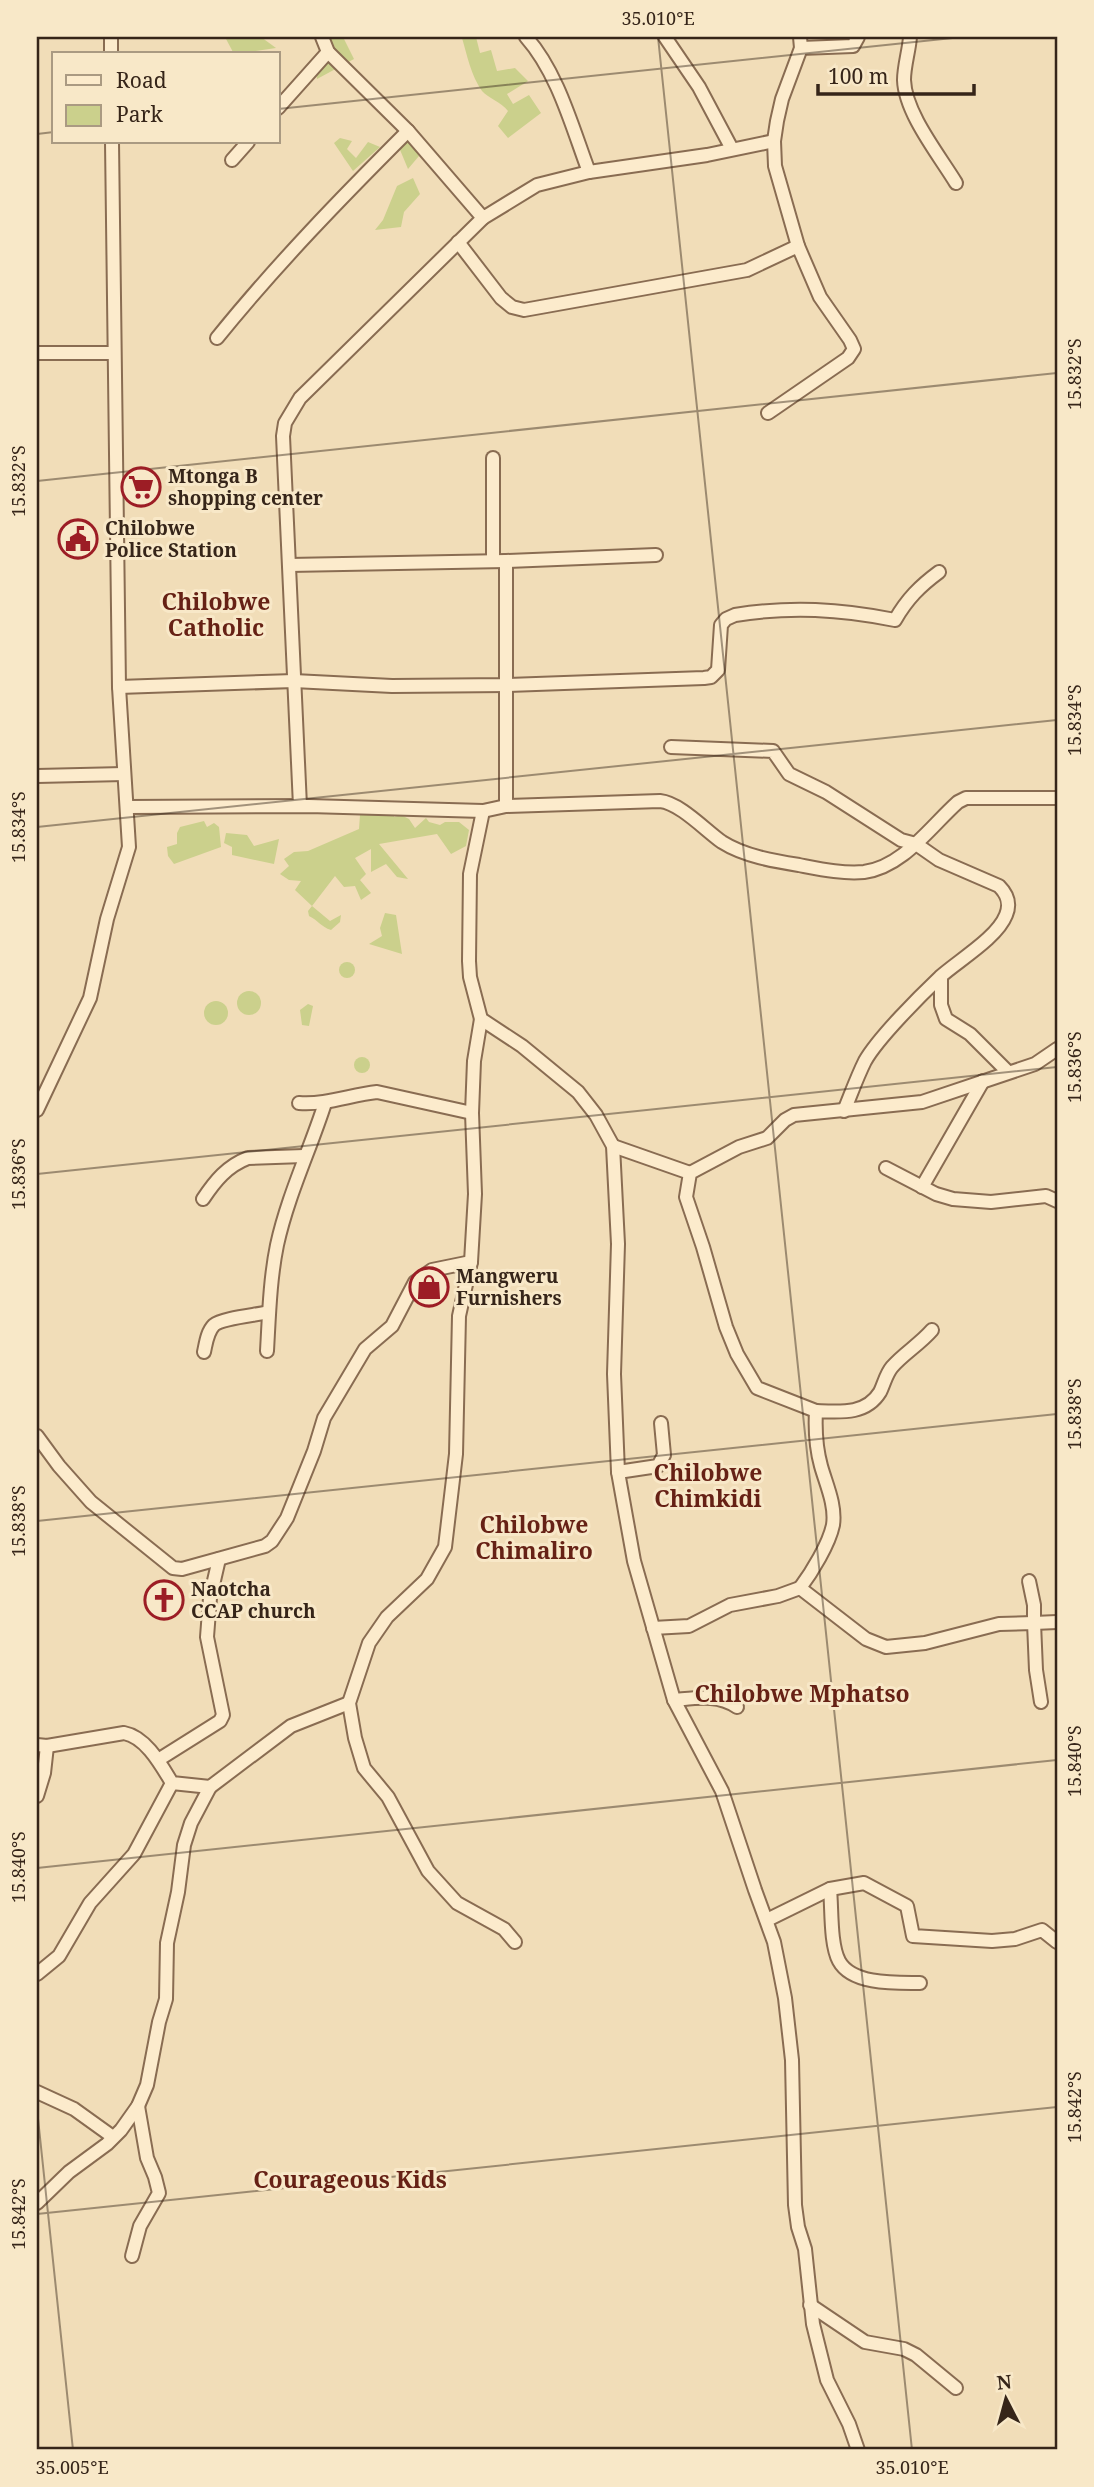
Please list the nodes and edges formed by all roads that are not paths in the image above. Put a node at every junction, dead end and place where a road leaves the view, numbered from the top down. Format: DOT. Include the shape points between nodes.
graph roads {
  1 [pos="322,37"];
  2 [pos="526,37"];
  3 [pos="665,37"];
  4 [pos="858,37"];
  5 [pos="910,37"];
  6 [pos="801,42"];
  7 [pos="328,52"];
  8 [pos="280,106"];
  9 [pos="408,131"];
  10 [pos="774,141"];
  11 [pos="112,144"];
  12 [pos="246,144"];
  13 [pos="732,149"];
  14 [pos="232,160"];
  15 [pos="589,172"];
  16 [pos="956,183"];
  17 [pos="484,218"];
  18 [pos="458,242"];
  19 [pos="798,246"];
  20 [pos="216,338"];
  21 [pos="37,353"];
  22 [pos="113,353"];
  23 [pos="768,413"];
  24 [pos="493,458"];
  25 [pos="656,555"];
  26 [pos="499,561"];
  27 [pos="289,565"];
  28 [pos="939,572"];
  29 [pos="294,681"];
  30 [pos="508,685"];
  31 [pos="119,687"];
  32 [pos="671,747"];
  33 [pos="124,774"];
  34 [pos="37,776"];
  35 [pos="1057,798"];
  36 [pos="300,806"];
  37 [pos="506,806"];
  38 [pos="128,807"];
  39 [pos="483,811"];
  40 [pos="916,844"];
  41 [pos="941,977"];
  42 [pos="481,1019"];
  43 [pos="1057,1049"];
  44 [pos="1008,1072"];
  45 [pos="983,1081"];
  46 [pos="325,1102"];
  47 [pos="299,1103"];
  48 [pos="37,1110"];
  49 [pos="844,1111"];
  50 [pos="472,1113"];
  51 [pos="613,1146"];
  52 [pos="304,1156"];
  53 [pos="886,1168"];
  54 [pos="690,1173"];
  55 [pos="922,1187"];
  56 [pos="203,1199"];
  57 [pos="1057,1201"];
  58 [pos="471,1262"];
  59 [pos="269,1312"];
  60 [pos="932,1330"];
  61 [pos="267,1351"];
  62 [pos="204,1352"];
  63 [pos="816,1411"];
  64 [pos="661,1423"];
  65 [pos="37,1436"];
  66 [pos="618,1472"];
  67 [pos="219,1559"];
  68 [pos="1029,1581"];
  69 [pos="800,1587"];
  70 [pos="1057,1622"];
  71 [pos="1034,1623"];
  72 [pos="653,1628"];
  73 [pos="674,1700"];
  74 [pos="1041,1702"];
  75 [pos="349,1703"];
  76 [pos="737,1707"];
  77 [pos="42,1746"];
  78 [pos="158,1760"];
  79 [pos="172,1783"];
  80 [pos="211,1787"];
  81 [pos="37,1796"];
  82 [pos="831,1889"];
  83 [pos="767,1920"];
  84 [pos="515,1942"];
  85 [pos="1057,1942"];
  86 [pos="37,1974"];
  87 [pos="920,1983"];
  88 [pos="37,2092"];
  89 [pos="138,2106"];
  90 [pos="113,2137"];
  91 [pos="37,2203"];
  92 [pos="132,2256"];
  93 [pos="810,2305"];
  94 [pos="956,2388"];
  95 [pos="858,2450"];
  1 -- 7 [label="street"];
  2 -- 15 [label="street" via="558,90"];
  3 -- 13 [label="street" via="699,87"];
  4 -- 6 [label="street" via="853,46 845,48"];
  5 -- 16 [label="street" via="906,94"];
  6 -- 10 [label="street"];
  7 -- 8 [label="street"];
  7 -- 9 [label="street"];
  9 -- 17 [label="street"];
  9 -- 20 [label="street"];
  10 -- 13 [label="street"];
  10 -- 19 [label="street" via="775,166"];
  11 -- 22 [label="street"];
  12 -- 14 [label="street"];
  13 -- 15 [label="street"];
  15 -- 17 [label="street" via="537,185"];
  17 -- 18 [label="street"];
  18 -- 19 [label="street" via="501,298 524,310 747,270"];
  18 -- 27 [label="street" via="300,398 285,423"];
  19 -- 23 [label="street" via="820,297 854,349 848,358"];
  21 -- 22 [label="street"];
  22 -- 31 [label="street"];
  24 -- 26 [label="street"];
  25 -- 26 [label="street"];
  26 -- 27 [label="street"];
  26 -- 30 [label="street"];
  27 -- 29 [label="street"];
  28 -- 30 [label="street" via="918,587 895,620 810,608 736,615 721,625 718,670 711,677"];
  29 -- 30 [label="street"];
  29 -- 31 [label="street"];
  29 -- 36 [label="street"];
  30 -- 37 [label="street"];
  31 -- 33 [label="street"];
  32 -- 40 [label="street" via="773,751 789,774 901,840"];
  33 -- 34 [label="street"];
  33 -- 38 [label="street"];
  35 -- 40 [label="street" via="966,798"];
  36 -- 38 [label="street"];
  36 -- 39 [label="street"];
  37 -- 39 [label="street"];
  37 -- 40 [label="street" via="666,801 724,843 773,861 836,871 879,867"];
  38 -- 48 [label="street" via="128,847 90,998"];
  39 -- 42 [label="street" via="470,874 469,936 470,977"];
  40 -- 41 [label="street" via="939,860 999,886 1008,898 1006,916 997,927"];
  41 -- 44 [label="street" via="946,1019 970,1034"];
  41 -- 49 [label="street" via="866,1059"];
  42 -- 50 [label="street"];
  42 -- 51 [label="street" via="578,1092"];
  43 -- 44 [label="street" via="1035,1064"];
  44 -- 45 [label="street"];
  45 -- 49 [label="street" via="922,1102"];
  45 -- 55 [label="street"];
  46 -- 47 [label="street"];
  46 -- 50 [label="street" via="377,1092"];
  46 -- 52 [label="street"];
  49 -- 54 [label="street" via="788,1117 767,1138"];
  50 -- 58 [label="street" via="475,1194"];
  51 -- 54 [label="street"];
  51 -- 66 [label="street"];
  52 -- 56 [label="street" via="248,1158 220,1176"];
  52 -- 59 [label="street" via="277,1245"];
  53 -- 55 [label="street"];
  54 -- 63 [label="street" via="686,1198 737,1354 757,1388"];
  55 -- 57 [label="street" via="953,1199 991,1202 1046,1196"];
  58 -- 67 [label="street" via="432,1270 415,1282 392,1326 365,1349 324,1418 300,1490 272,1541"];
  58 -- 75 [label="street" via="458,1316 456,1454 445,1547 427,1579 387,1617 369,1643"];
  59 -- 61 [label="street"];
  59 -- 62 [label="street" via="213,1326"];
  60 -- 63 [label="street" via="891,1368 875,1399 850,1412"];
  63 -- 69 [label="street" via="820,1462 833,1526"];
  64 -- 66 [label="street" via="664,1455 659,1466"];
  65 -- 67 [label="street" via="91,1502 173,1568"];
  66 -- 72 [label="street" via="634,1561"];
  67 -- 78 [label="street" via="207,1637 223,1715"];
  68 -- 71 [label="street"];
  69 -- 71 [label="street" via="866,1639 886,1647 925,1643 999,1624"];
  69 -- 72 [label="street" via="730,1605 689,1626"];
  70 -- 71 [label="street"];
  71 -- 74 [label="street"];
  72 -- 73 [label="street"];
  73 -- 76 [label="street" via="707,1697 725,1699"];
  73 -- 83 [label="street" via="722,1791"];
  75 -- 80 [label="street" via="291,1726"];
  75 -- 84 [label="street" via="365,1769 388,1797 428,1871 457,1903 504,1929"];
  77 -- 78 [label="street" via="124,1732 132,1734"];
  77 -- 81 [label="street" via="44,1773"];
  78 -- 79 [label="street"];
  79 -- 80 [label="street"];
  79 -- 86 [label="street" via="134,1854 90,1903 59,1956"];
  80 -- 89 [label="street" via="184,1846 167,1943 165,2005"];
  82 -- 83 [label="street"];
  82 -- 85 [label="street" via="864,1883 907,1906 913,1936 1015,1940 1042,1930"];
  82 -- 87 [label="street" via="839,1962 863,1980"];
  83 -- 93 [label="street" via="787,2011 793,2071 795,2205"];
  88 -- 90 [label="street" via="74,2109"];
  89 -- 90 [label="street"];
  89 -- 92 [label="street" via="159,2193 140,2226"];
  90 -- 91 [label="street"];
  93 -- 94 [label="street" via="865,2342 916,2355"];
  93 -- 95 [label="street" via="827,2380"];
}
